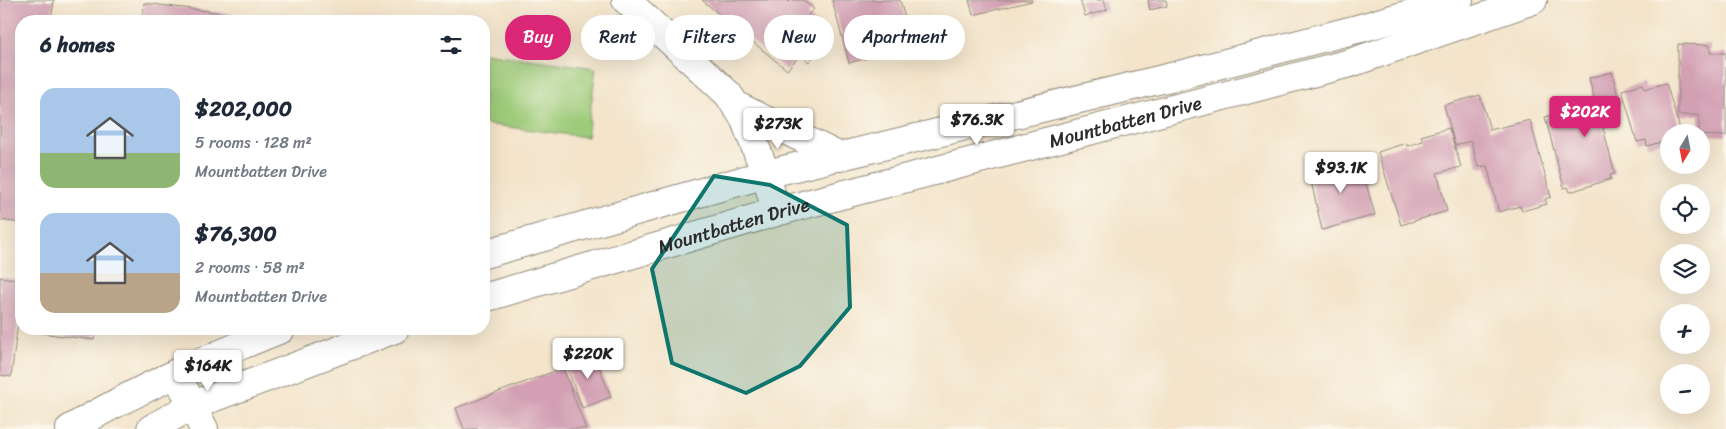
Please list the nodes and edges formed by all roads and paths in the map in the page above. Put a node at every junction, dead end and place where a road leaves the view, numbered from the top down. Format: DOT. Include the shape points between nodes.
graph roads {
  1 [pos="626,0"];
  2 [pos="1459,0"];
  3 [pos="1533,0"];
  4 [pos="735,105"];
  5 [pos="840,157"];
  6 [pos="766,174"];
  7 [pos="776,212"];
  8 [pos="490,252"];
  9 [pos="490,296"];
  10 [pos="266,335"];
  11 [pos="379,335"];
  12 [pos="176,373"];
  13 [pos="191,406"];
  14 [pos="70,429"];
  15 [pos="151,429"];
  16 [pos="204,429"];
  1 -- 4 [label="main road" via="728,94"];
  2 -- 5 [label="main road, Mountbatten Drive" via="1175,76"];
  3 -- 7 [label="main road, Mountbatten Drive" via="1350,63"];
  4 -- 5 [label="main road"];
  4 -- 6 [label="main road" via="744,118"];
  5 -- 6 [label="main road, Mountbatten Drive"];
  6 -- 7 [label="main road"];
  6 -- 8 [label="main road, Mountbatten Drive"];
  7 -- 9 [label="main road, Mountbatten Drive"];
  10 -- 12 [label="main road"];
  11 -- 13 [label="main road"];
  12 -- 13 [label="main road"];
  12 -- 14 [label="main road"];
  13 -- 15 [label="main road"];
  13 -- 16 [label="main road"];
}
